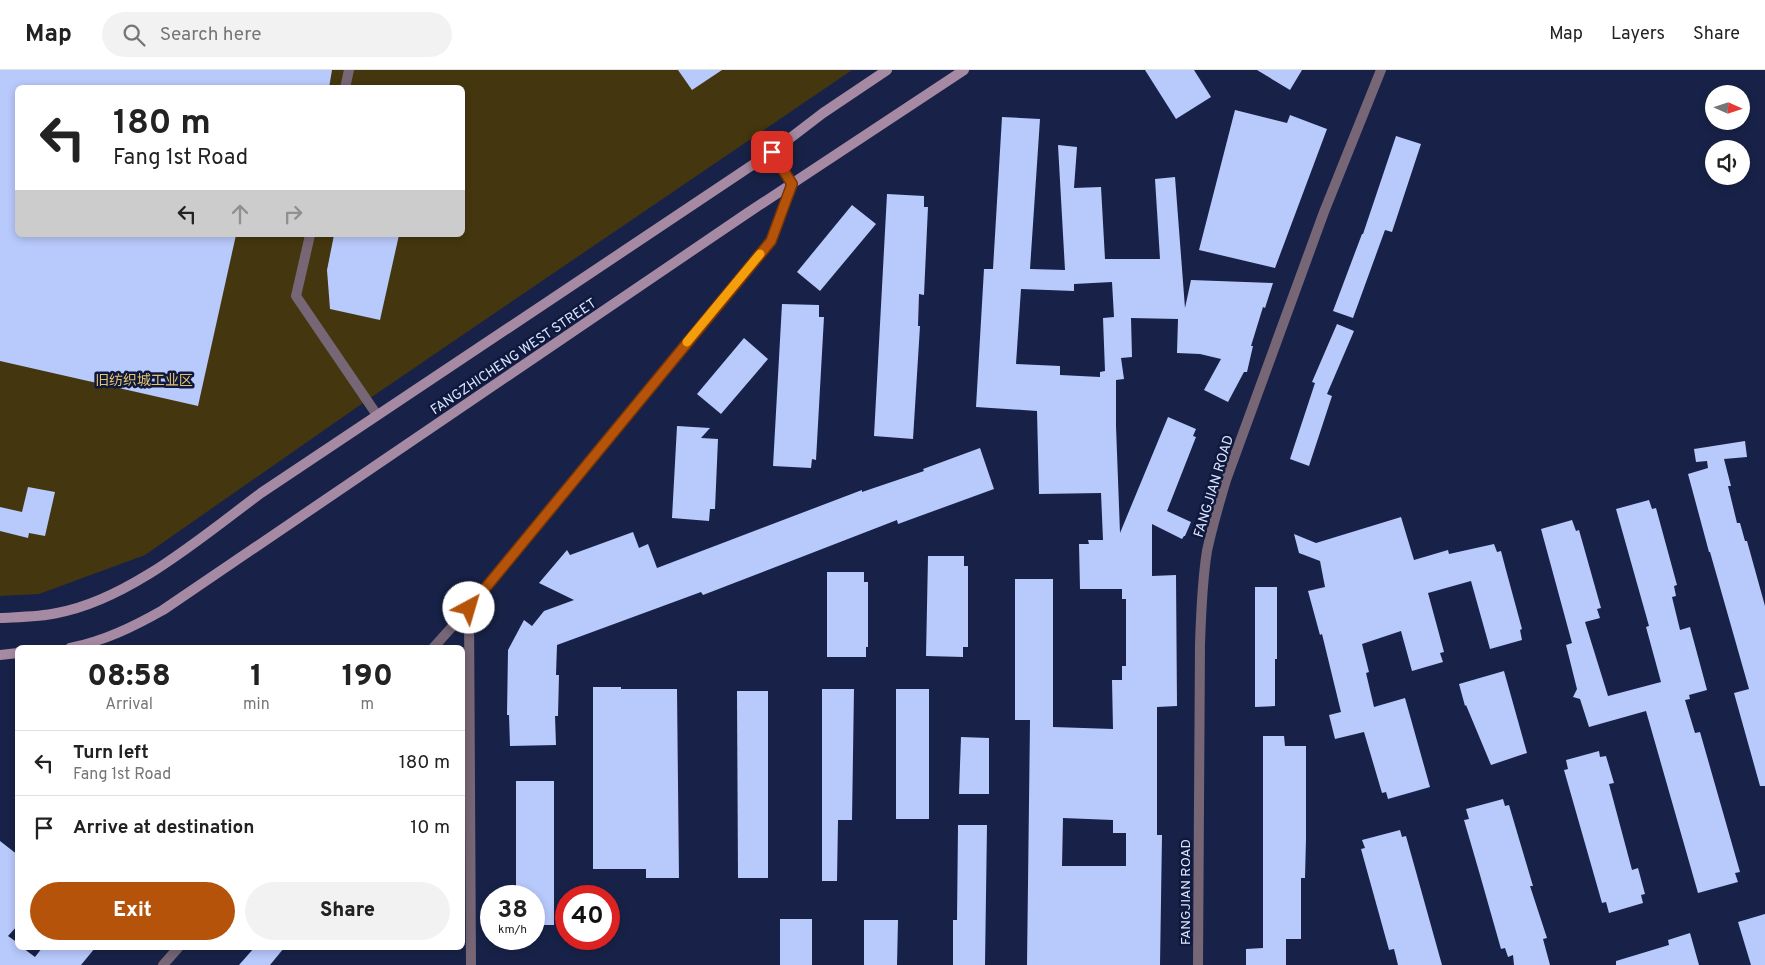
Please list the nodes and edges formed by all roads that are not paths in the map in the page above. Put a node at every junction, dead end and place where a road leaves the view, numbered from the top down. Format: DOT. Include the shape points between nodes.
graph roads {
  1 [pos="350,70"];
  2 [pos="887,70"];
  3 [pos="964,70"];
  4 [pos="1381,70"];
  5 [pos="346,85"];
  6 [pos="772,152"];
  7 [pos="792,184"];
  8 [pos="310,237"];
  9 [pos="377,415"];
  10 [pos="469,608"];
  11 [pos="0,618"];
  12 [pos="83,645"];
  13 [pos="436,645"];
  14 [pos="15,653"];
  15 [pos="0,655"];
  16 [pos="176,950"];
  17 [pos="163,965"];
  18 [pos="471,965"];
  19 [pos="1198,965"];
  1 -- 5 [label="street"];
  2 -- 6 [label="main road, FANGZHICHENG WEST STREET"];
  3 -- 7 [label="main road, FANGZHICHENG WEST STREET"];
  4 -- 19 [label="street, FANGJIAN ROAD" via="1324,212 1226,480 1207,552 1200,644"];
  6 -- 7 [label="street"];
  6 -- 9 [label="main road, FANGZHICHENG WEST STREET"];
  7 -- 10 [label="street" via="771,241"];
  7 -- 12 [label="main road, FANGZHICHENG WEST STREET" via="163,610 113,636"];
  8 -- 9 [label="street" via="296,296"];
  9 -- 11 [label="main road, FANGZHICHENG WEST STREET" via="123,589 59,613"];
  10 -- 13 [label="street"];
  10 -- 18 [label="street"];
  14 -- 15 [label="main road"];
  16 -- 17 [label="street"];
}
